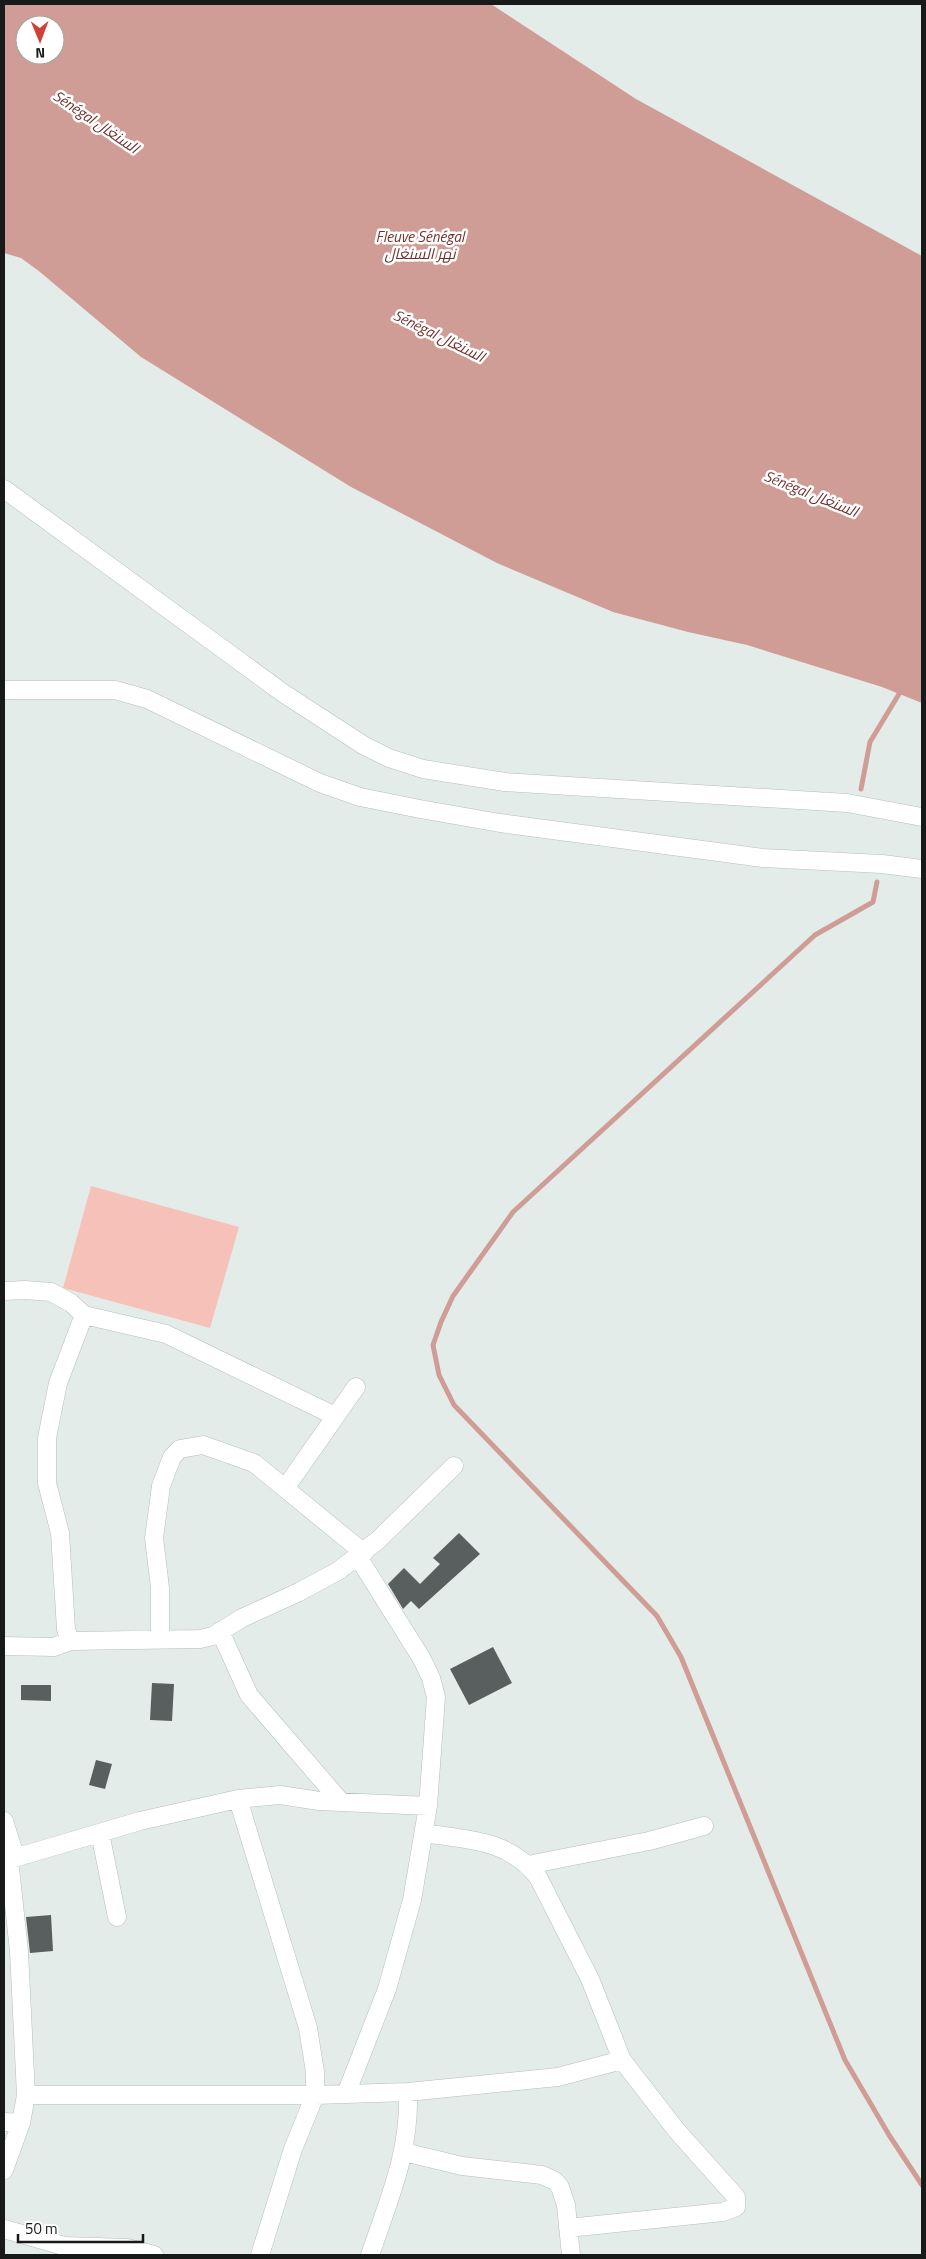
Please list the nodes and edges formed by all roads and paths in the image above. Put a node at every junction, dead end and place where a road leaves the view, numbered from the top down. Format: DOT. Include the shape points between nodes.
graph roads {
  1 [pos="4,489"];
  2 [pos="4,690"];
  3 [pos="922,817"];
  4 [pos="922,869"];
  5 [pos="4,1292"];
  6 [pos="84,1315"];
  7 [pos="356,1387"];
  8 [pos="336,1416"];
  9 [pos="454,1466"];
  10 [pos="286,1487"];
  11 [pos="361,1555"];
  12 [pos="220,1631"];
  13 [pos="160,1639"];
  14 [pos="70,1641"];
  15 [pos="4,1646"];
  16 [pos="238,1799"];
  17 [pos="341,1802"];
  18 [pos="428,1806"];
  19 [pos="4,1821"];
  20 [pos="704,1826"];
  21 [pos="424,1832"];
  22 [pos="100,1834"];
  23 [pos="9,1859"];
  24 [pos="528,1865"];
  25 [pos="117,1917"];
  26 [pos="622,2060"];
  27 [pos="408,2092"];
  28 [pos="346,2094"];
  29 [pos="26,2095"];
  30 [pos="315,2095"];
  31 [pos="12,2122"];
  32 [pos="404,2152"];
  33 [pos="4,2170"];
  34 [pos="4,2228"];
  35 [pos="568,2228"];
  36 [pos="154,2255"];
  37 [pos="260,2255"];
  38 [pos="370,2255"];
  39 [pos="571,2255"];
  1 -- 3 [label="street" via="283,694 389,758 423,769 505,782 847,803"];
  2 -- 4 [label="street" via="115,690 147,699 320,783 360,797 420,809 500,823 763,858"];
  5 -- 6 [label="street" via="51,1292"];
  6 -- 8 [label="street" via="166,1334"];
  6 -- 14 [label="street" via="58,1383 47,1438 48,1490 60,1532 66,1629"];
  7 -- 8 [label="street"];
  8 -- 10 [label="street"];
  9 -- 11 [label="street"];
  10 -- 11 [label="street"];
  10 -- 13 [label="street" via="254,1463 203,1445 180,1449 172,1457 161,1486 154,1538 160,1588"];
  11 -- 12 [label="street" via="320,1582 255,1611"];
  11 -- 18 [label="street" via="422,1659 434,1688"];
  12 -- 13 [label="street" via="207,1638"];
  12 -- 17 [label="street" via="249,1695"];
  13 -- 14 [label="street"];
  14 -- 15 [label="street" via="54,1647"];
  16 -- 17 [label="street" via="280,1795"];
  16 -- 22 [label="street" via="163,1815"];
  16 -- 30 [label="street" via="308,2028"];
  17 -- 18 [label="street"];
  18 -- 21 [label="street"];
  19 -- 23 [label="street"];
  20 -- 24 [label="street" via="649,1841"];
  21 -- 24 [label="street" via="492,1844"];
  21 -- 28 [label="street" via="403,1939"];
  22 -- 23 [label="street"];
  22 -- 25 [label="street"];
  23 -- 29 [label="street" via="19,1951"];
  24 -- 26 [label="street" via="538,1877 590,1979"];
  26 -- 27 [label="street" via="558,2077"];
  26 -- 35 [label="street" via="677,2131 736,2197 736,2207 724,2212"];
  27 -- 28 [label="street"];
  27 -- 32 [label="street"];
  28 -- 30 [label="street"];
  29 -- 30 [label="street"];
  29 -- 31 [label="street"];
  30 -- 37 [label="street" via="293,2149"];
  31 -- 33 [label="street"];
  32 -- 35 [label="street" via="462,2166 548,2178 560,2188"];
  32 -- 38 [label="street"];
  34 -- 36 [label="street" via="64,2246 127,2248"];
  35 -- 39 [label="street"];
}
